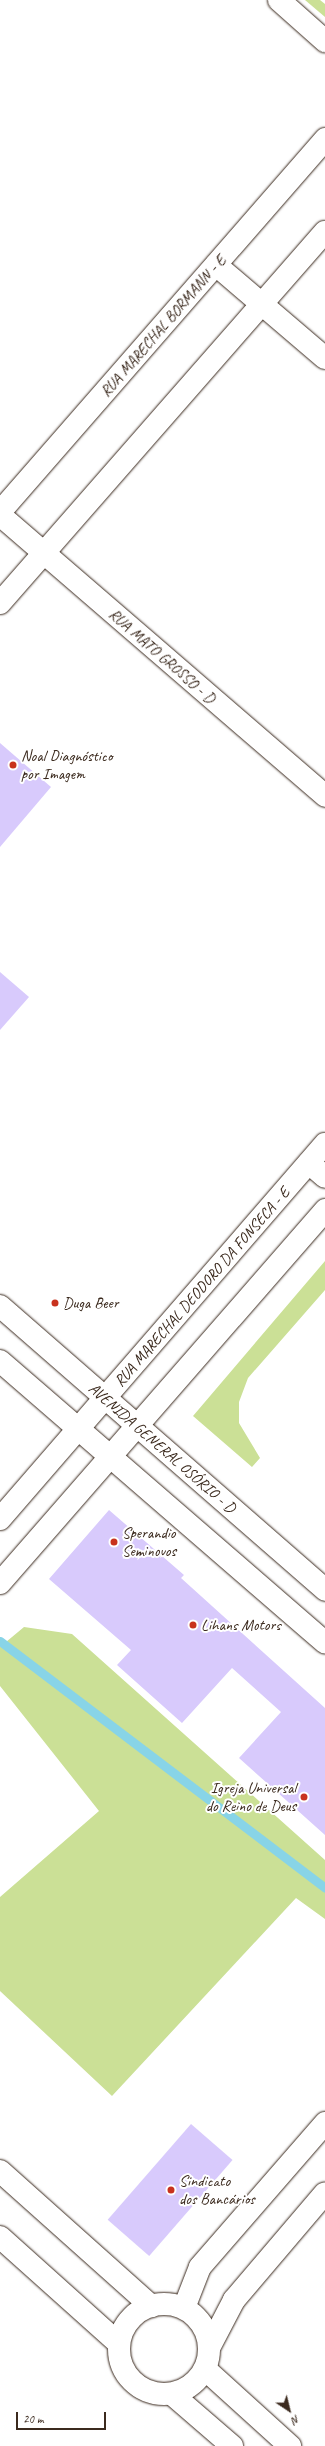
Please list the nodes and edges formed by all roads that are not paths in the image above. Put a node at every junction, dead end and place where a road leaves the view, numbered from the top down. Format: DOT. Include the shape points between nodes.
graph roads {
  1 [pos="278,0"];
  2 [pos="325,40"];
  3 [pos="325,139"];
  4 [pos="325,232"];
  5 [pos="216,264"];
  6 [pos="262,303"];
  7 [pos="325,358"];
  8 [pos="0,512"];
  9 [pos="0,515"];
  10 [pos="44,553"];
  11 [pos="0,603"];
  12 [pos="325,796"];
  13 [pos="325,1144"];
  14 [pos="309,1163"];
  15 [pos="325,1177"];
  16 [pos="325,1210"];
  17 [pos="0,1306"];
  18 [pos="0,1361"];
  19 [pos="105,1398"];
  20 [pos="137,1426"];
  21 [pos="78,1429"];
  22 [pos="110,1457"];
  23 [pos="0,1519"];
  24 [pos="0,1583"];
  25 [pos="325,1590"];
  26 [pos="325,1643"];
  27 [pos="325,2123"];
  28 [pos="0,2171"];
  29 [pos="325,2193"];
  30 [pos="0,2237"];
  31 [pos="151,2306"];
  32 [pos="184,2308"];
  33 [pos="118,2343"];
  34 [pos="207,2359"];
  35 [pos="173,2395"];
  36 [pos="232,2446"];
  37 [pos="290,2446"];
  1 -- 2 [label="street"];
  3 -- 5 [label="street, RUA MARECHAL BORMANN - E"];
  4 -- 6 [label="street"];
  5 -- 6 [label="street"];
  5 -- 8 [label="street, RUA MARECHAL BORMANN - E"];
  6 -- 7 [label="street"];
  6 -- 10 [label="street"];
  9 -- 10 [label="street, RUA MATO GROSSO - D"];
  10 -- 11 [label="street"];
  10 -- 12 [label="street, RUA MATO GROSSO - D"];
  13 -- 14 [label="street, RUA MARECHAL DEODORO DA FONSECA - E"];
  14 -- 15 [label="street"];
  14 -- 19 [label="street, RUA MARECHAL DEODORO DA FONSECA - E"];
  16 -- 20 [label="street"];
  17 -- 19 [label="street, AVENIDA GENERAL OSÓRIO - D"];
  18 -- 21 [label="street"];
  19 -- 20 [label="street, AVENIDA GENERAL OSÓRIO - D"];
  19 -- 21 [label="street, RUA MARECHAL DEODORO DA FONSECA - E"];
  20 -- 22 [label="street"];
  20 -- 25 [label="street, AVENIDA GENERAL OSÓRIO - D"];
  21 -- 22 [label="street"];
  21 -- 23 [label="street, RUA MARECHAL DEODORO DA FONSECA - E"];
  22 -- 24 [label="street"];
  22 -- 26 [label="street"];
  27 -- 32 [label="street" via="200,2267"];
  28 -- 31 [label="street"];
  29 -- 34 [label="street" via="234,2300"];
  30 -- 33 [label="street"];
  31 -- 32 [label="street" via="168,2304"];
  31 -- 33 [label="street" via="136,2313 125,2325"];
  32 -- 34 [label="street" via="198,2318 206,2332"];
  33 -- 35 [label="street" via="121,2365 137,2385 152,2393"];
  34 -- 35 [label="street" via="196,2382"];
  34 -- 37 [label="street"];
  35 -- 36 [label="street"];
}
